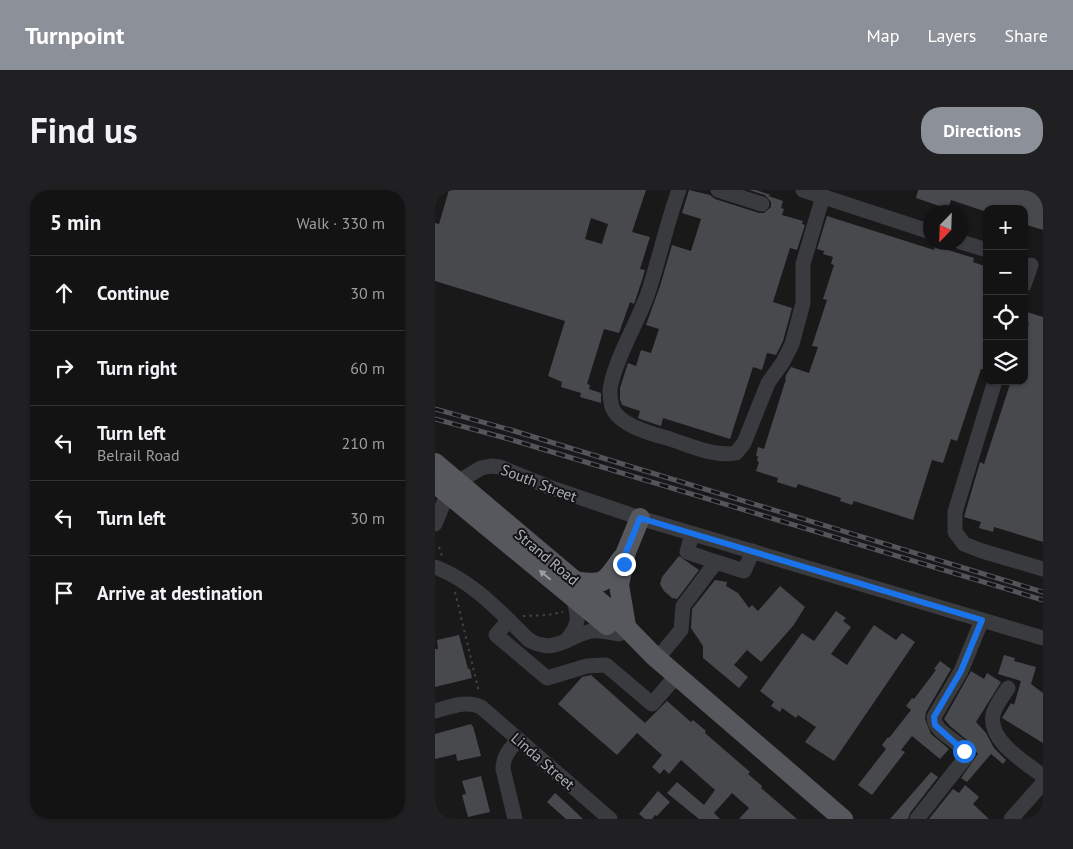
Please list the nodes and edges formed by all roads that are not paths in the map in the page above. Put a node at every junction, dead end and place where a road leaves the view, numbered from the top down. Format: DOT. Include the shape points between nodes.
graph roads {
  1 [pos="679,190"];
  2 [pos="718,190"];
  3 [pos="803,190"];
  4 [pos="823,196"];
  5 [pos="762,204"];
  6 [pos="923,229"];
  7 [pos="968,244"];
  8 [pos="983,249"];
  9 [pos="994,385"];
  10 [pos="435,463"];
  11 [pos="435,483"];
  12 [pos="471,504"];
  13 [pos="640,518"];
  14 [pos="435,524"];
  15 [pos="692,534"];
  16 [pos="753,551"];
  17 [pos="626,552"];
  18 [pos="716,562"];
  19 [pos="435,568"];
  20 [pos="1043,569"];
  21 [pos="573,597"];
  22 [pos="514,618"];
  23 [pos="982,620"];
  24 [pos="623,630"];
  25 [pos="1043,638"];
  26 [pos="566,641"];
  27 [pos="656,657"];
  28 [pos="677,675"];
  29 [pos="1009,688"];
  30 [pos="435,711"];
  31 [pos="518,740"];
  32 [pos="1043,776"];
  33 [pos="1043,783"];
  34 [pos="515,819"];
  35 [pos="610,819"];
  36 [pos="843,819"];
  37 [pos="917,819"];
  38 [pos="1011,819"];
  1 -- 4 [label="street" via="648,293 619,361 610,397 613,409 635,428 727,455 736,454 744,443 769,383 792,344 803,302 803,264"];
  2 -- 5 [label="street"];
  3 -- 4 [label="street"];
  4 -- 6 [label="street"];
  7 -- 8 [label="street"];
  9 -- 20 [label="street" via="955,512 955,532 964,544"];
  10 -- 12 [label="main road, Strand Road"];
  11 -- 12 [label="main road, Strand Road"];
  12 -- 21 [label="main road, Strand Road"];
  13 -- 14 [label="street, South Street" via="491,466 466,477 444,502"];
  13 -- 15 [label="street, South Street"];
  13 -- 17 [label="main road"];
  15 -- 16 [label="street, South Street"];
  15 -- 18 [label="street" via="687,552"];
  16 -- 18 [label="street" via="743,571"];
  16 -- 23 [label="street, South Street"];
  17 -- 21 [label="main road" via="607,579"];
  17 -- 24 [label="main road" via="619,585"];
  18 -- 27 [label="street" via="683,606 681,630"];
  19 -- 22 [label="street" via="457,577"];
  21 -- 24 [label="main road, Strand Road"];
  21 -- 26 [label="street" via="577,618"];
  22 -- 26 [label="street" via="529,640 538,645 554,646"];
  22 -- 28 [label="street" via="496,635 547,678 587,666 606,665 651,704"];
  23 -- 25 [label="street, South Street"];
  23 -- 37 [label="street" via="961,671 934,717 935,725 964,751 966,757"];
  24 -- 26 [label="street" via="593,631"];
  24 -- 27 [label="main road, Strand Road"];
  27 -- 28 [label="main road, Strand Road"];
  28 -- 36 [label="main road, Strand Road"];
  29 -- 32 [label="street" via="994,710 995,731 1008,749"];
  30 -- 31 [label="street, Linda Street" via="478,700 485,711"];
  31 -- 34 [label="street" via="503,762"];
  31 -- 35 [label="street, Linda Street"];
  33 -- 38 [label="street"];
}
